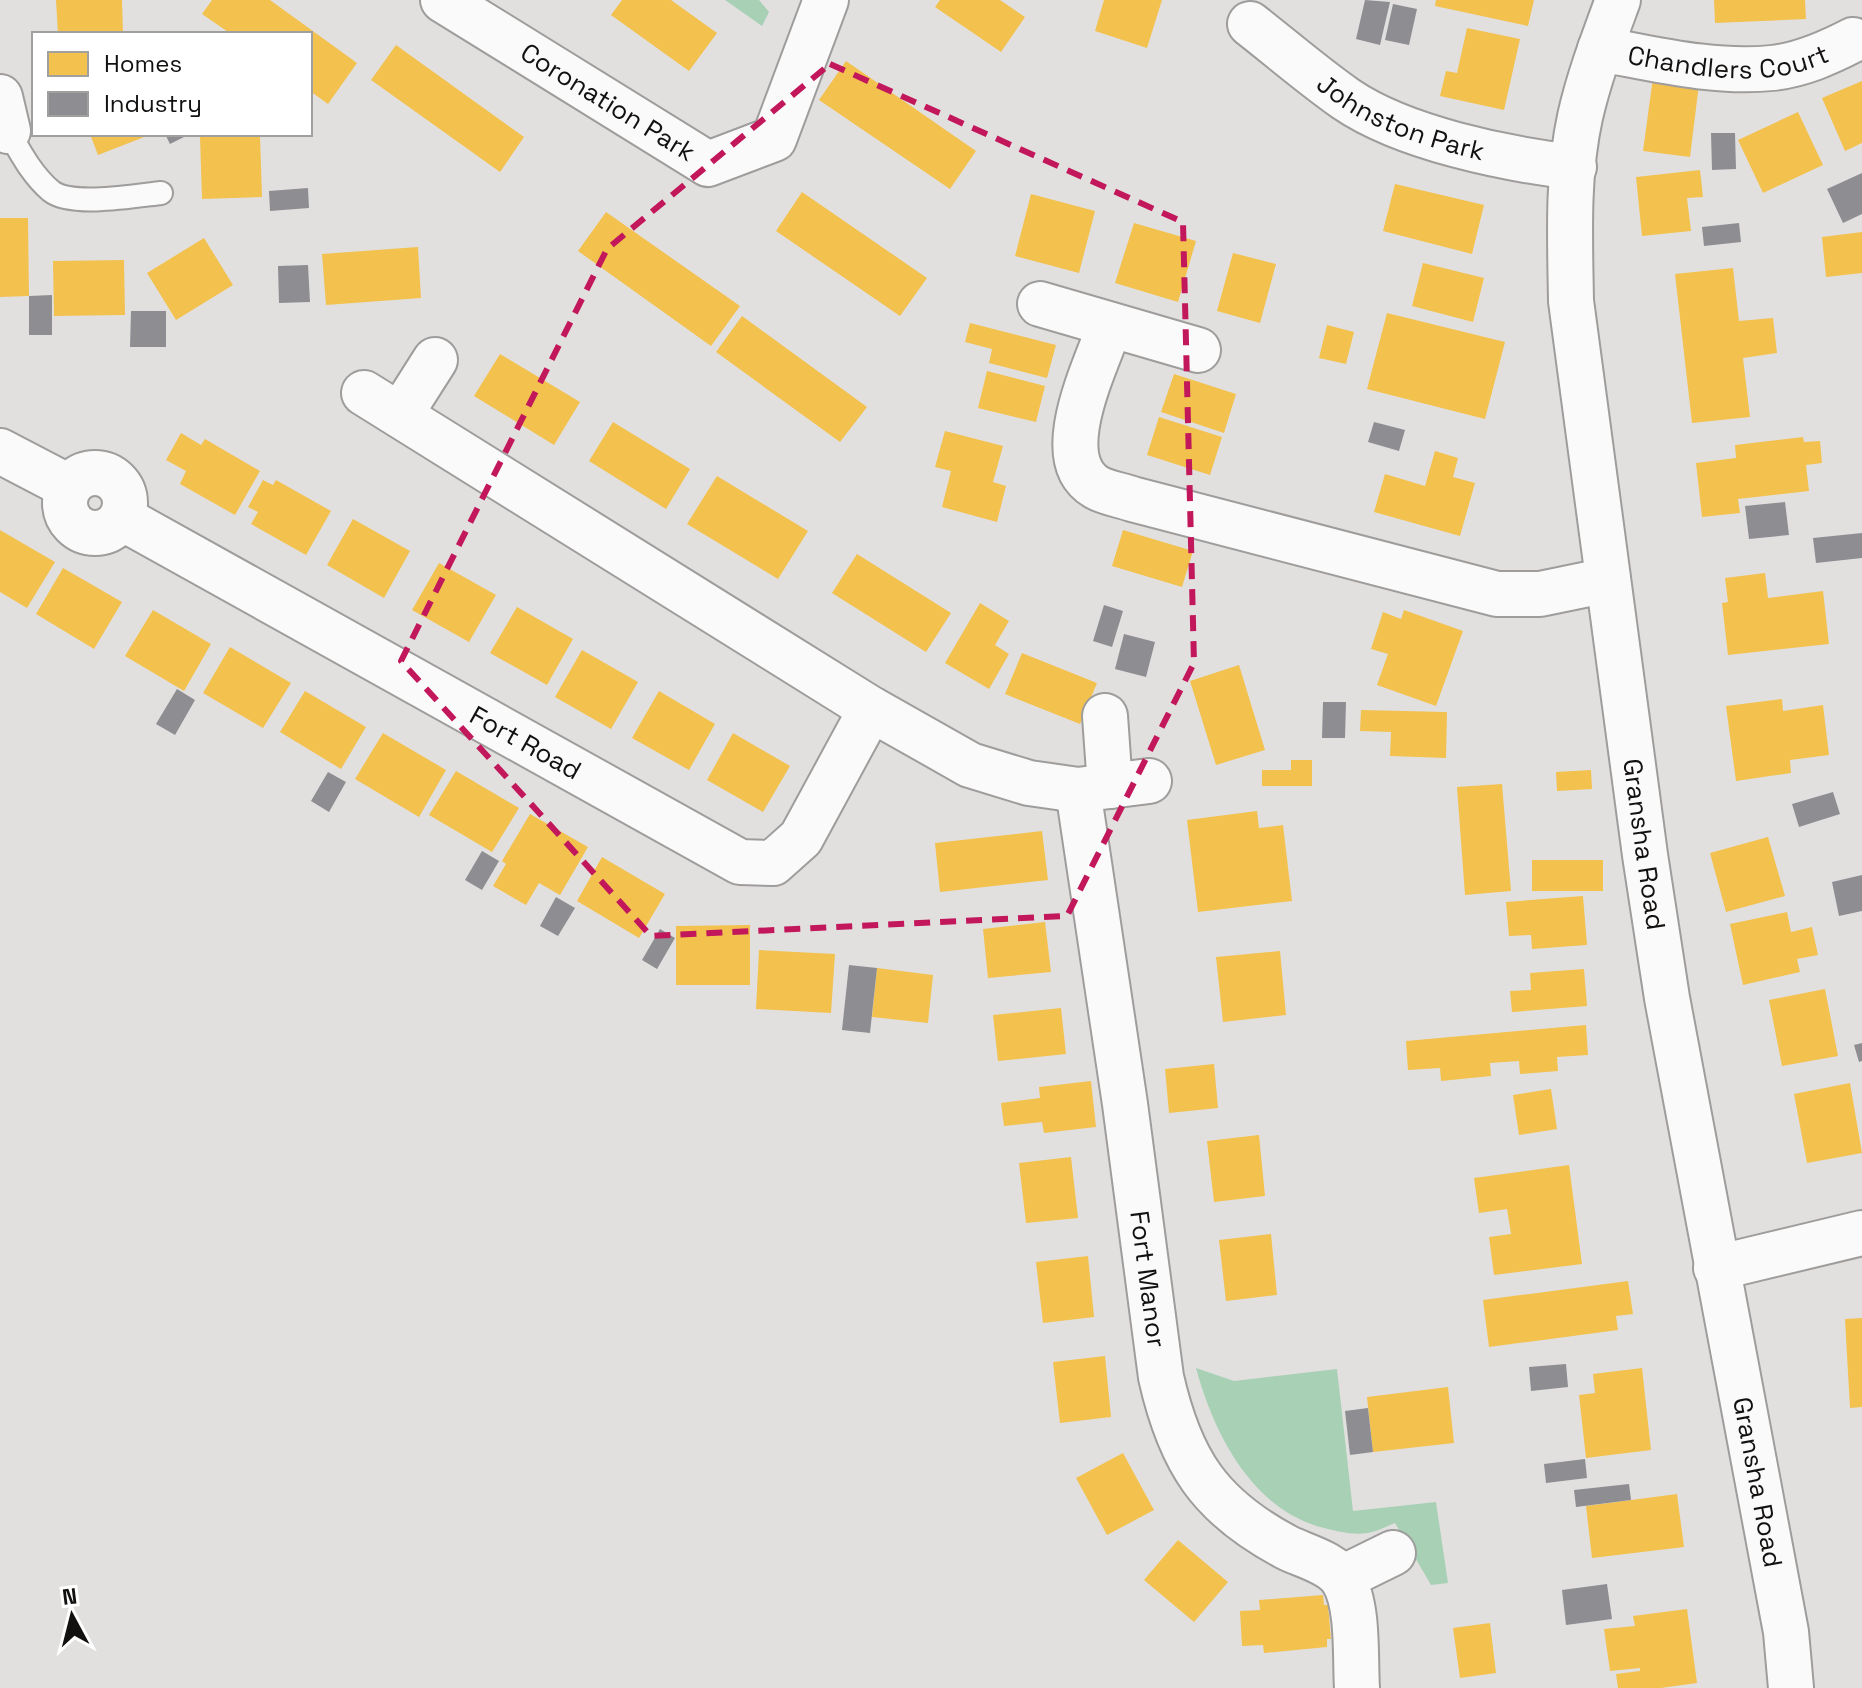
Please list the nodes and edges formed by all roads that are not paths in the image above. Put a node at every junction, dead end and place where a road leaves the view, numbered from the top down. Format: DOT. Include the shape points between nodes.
graph roads {
  1 [pos="443,0"];
  2 [pos="826,0"];
  3 [pos="1618,0"];
  4 [pos="1250,24"];
  5 [pos="1853,40"];
  6 [pos="1600,49"];
  7 [pos="4,114"];
  8 [pos="1574,167"];
  9 [pos="161,193"];
  10 [pos="1040,304"];
  11 [pos="1110,325"];
  12 [pos="1198,350"];
  13 [pos="435,360"];
  14 [pos="0,451"];
  15 [pos="1608,580"];
  16 [pos="871,709"];
  17 [pos="1105,716"];
  18 [pos="1113,786"];
  19 [pos="1862,1233"];
  20 [pos="1716,1268"];
  21 [pos="1393,1553"];
  22 [pos="1342,1578"];
  23 [pos="1357,1688"];
  24 [pos="1791,1688"];
  1 -- 2 [label="street, Coronation Park" via="708,164 774,139"];
  3 -- 6 [label="street, Gransha Road"];
  4 -- 8 [label="street, Johnston Park" via="1348,100 1404,129"];
  5 -- 6 [label="street, Chandlers Court" via="1822,56 1772,68 1699,67"];
  6 -- 8 [label="street, Gransha Road" via="1580,118"];
  7 -- 9 [label="lane" via="33,172 53,194 86,201"];
  8 -- 15 [label="street, Gransha Road" via="1571,301"];
  10 -- 11 [label="street"];
  11 -- 12 [label="street"];
  11 -- 15 [label="street" via="1074,438 1077,466 1095,486 1497,594 1540,594"];
  13 -- 16 [label="street" via="382,404"];
  14 -- 16 [label="street, Fort Road" via="69,487 67,513 86,532 112,528 122,518 740,862 773,863 801,838"];
  15 -- 20 [label="street, Gransha Road" via="1667,998"];
  16 -- 18 [label="street" via="970,765 1029,783"];
  17 -- 18 [label="street"];
  18 -- 22 [label="street, Fort Manor" via="1123,1089 1170,1416 1213,1495 1247,1523"];
  19 -- 20 [label="street"];
  20 -- 24 [label="street, Gransha Road" via="1786,1632"];
  21 -- 22 [label="street"];
  22 -- 23 [label="street" via="1352,1605"];
}
